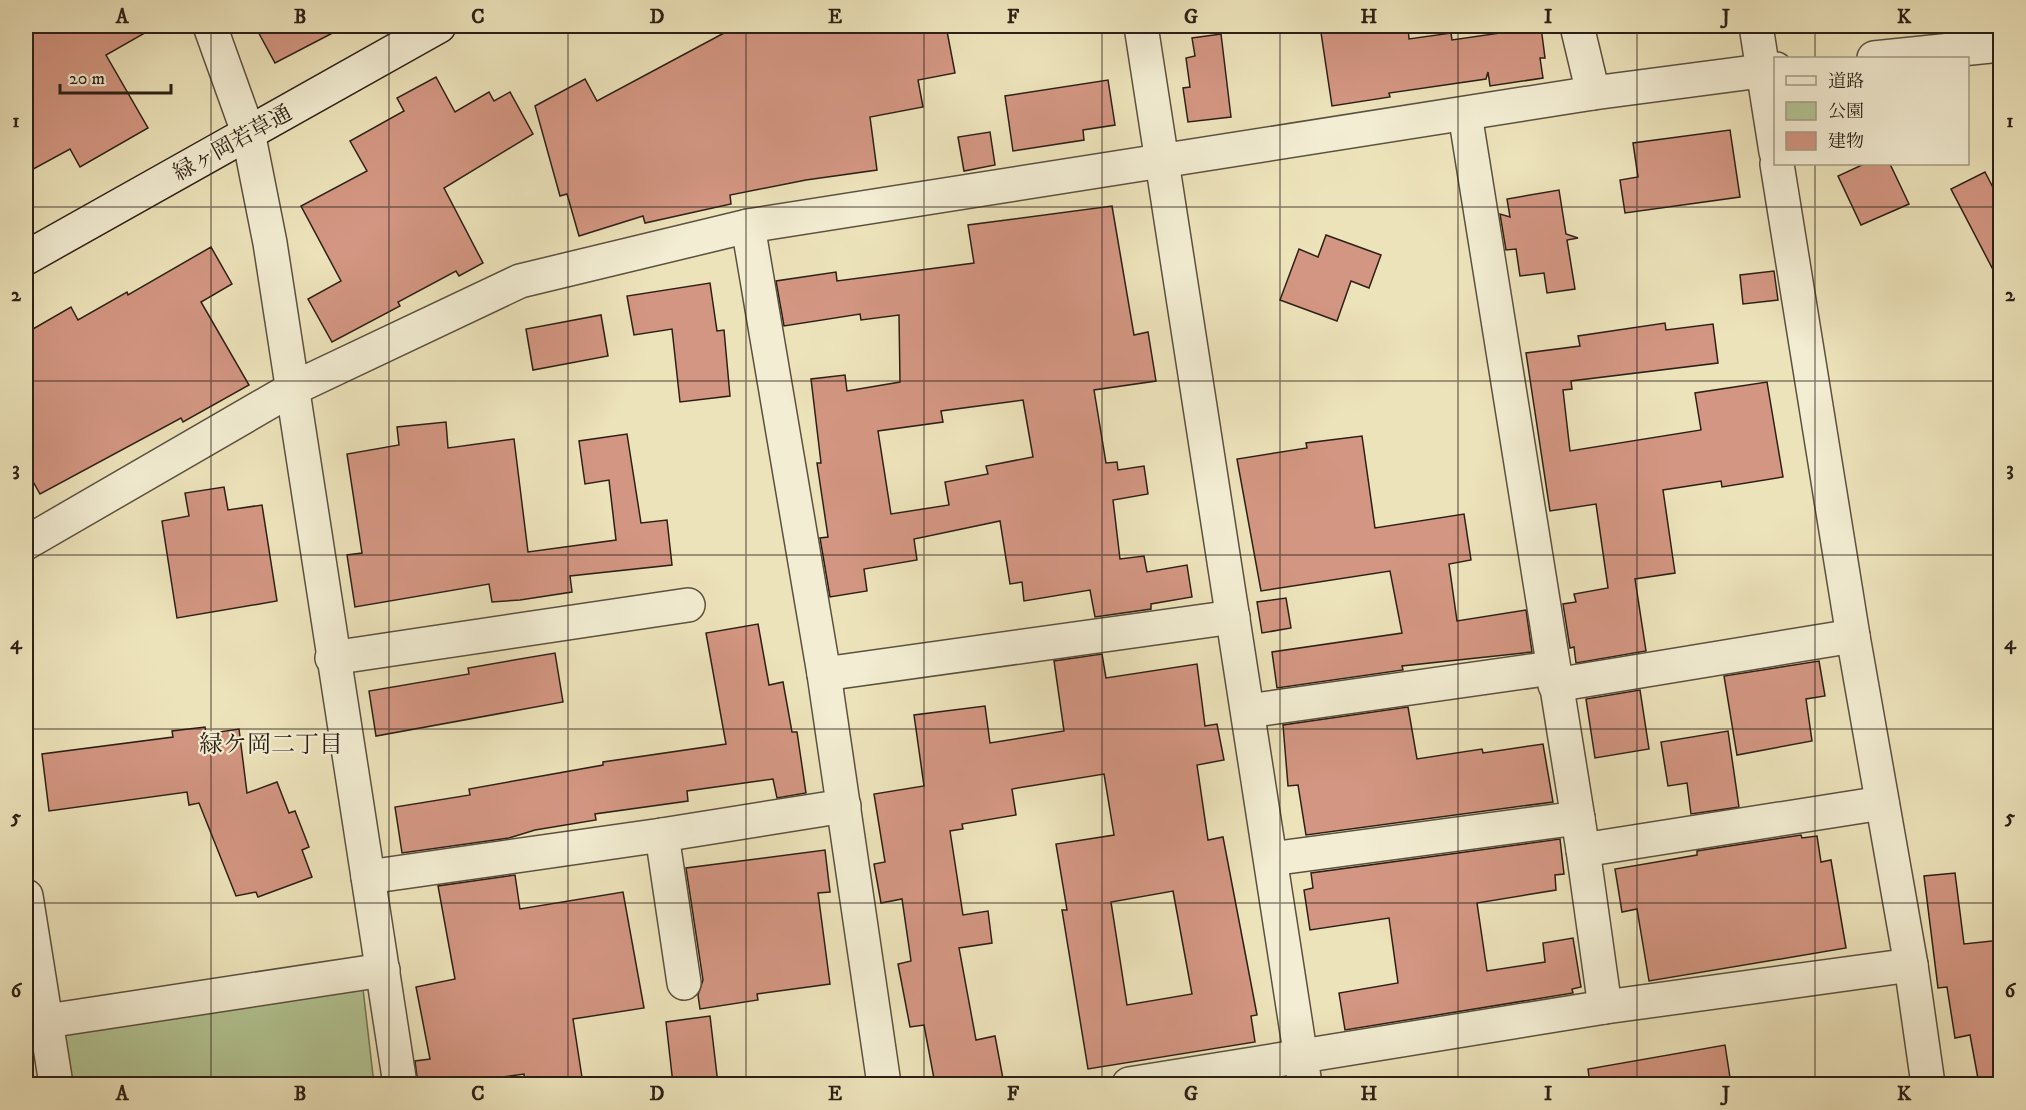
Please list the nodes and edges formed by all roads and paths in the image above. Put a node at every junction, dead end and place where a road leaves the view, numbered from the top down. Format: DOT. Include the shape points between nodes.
graph roads {
  1 [pos="210,26"];
  2 [pos="439,26"];
  3 [pos="1141,26"];
  4 [pos="1577,26"];
  5 [pos="1756,26"];
  6 [pos="2001,45"];
  7 [pos="1884,57"];
  8 [pos="1769,70"];
  9 [pos="1593,93"];
  10 [pos="1465,114"];
  11 [pos="1774,129"];
  12 [pos="248,132"];
  13 [pos="1160,160"];
  14 [pos="1777,165"];
  15 [pos="747,225"];
  16 [pos="26,258"];
  17 [pos="292,389"];
  18 [pos="26,543"];
  19 [pos="688,605"];
  20 [pos="1233,617"];
  21 [pos="1852,636"];
  22 [pos="332,658"];
  23 [pos="824,674"];
  24 [pos="1553,677"];
  25 [pos="1248,711"];
  26 [pos="1882,802"];
  27 [pos="844,806"];
  28 [pos="1578,818"];
  29 [pos="662,835"];
  30 [pos="1583,850"];
  31 [pos="1271,859"];
  32 [pos="368,876"];
  33 [pos="26,896"];
  34 [pos="1911,965"];
  35 [pos="383,970"];
  36 [pos="684,983"];
  37 [pos="1605,1007"];
  38 [pos="47,1021"];
  39 [pos="1303,1071"];
  40 [pos="56,1084"];
  41 [pos="400,1084"];
  42 [pos="884,1084"];
  43 [pos="1129,1084"];
  44 [pos="1929,1084"];
  1 -- 12 [label="street"];
  2 -- 12 [label="street, 緑ヶ岡若草通"];
  3 -- 13 [label="street"];
  4 -- 9 [label="street"];
  5 -- 8 [label="street"];
  6 -- 7 [label="street"];
  8 -- 9 [label="street"];
  8 -- 11 [label="street"];
  9 -- 10 [label="street"];
  10 -- 13 [label="street"];
  10 -- 24 [label="street"];
  12 -- 16 [label="street, 緑ヶ岡若草通"];
  12 -- 17 [label="street"];
  13 -- 15 [label="street"];
  13 -- 20 [label="street"];
  14 -- 21 [label="street"];
  15 -- 17 [label="street" via="520,281"];
  15 -- 23 [label="street"];
  17 -- 18 [label="street"];
  17 -- 22 [label="street"];
  19 -- 22 [label="street"];
  20 -- 23 [label="street"];
  20 -- 25 [label="street"];
  21 -- 24 [label="street"];
  21 -- 26 [label="street"];
  22 -- 32 [label="street"];
  23 -- 27 [label="street"];
  24 -- 25 [label="street"];
  24 -- 28 [label="street"];
  25 -- 31 [label="street"];
  26 -- 30 [label="street"];
  26 -- 34 [label="street"];
  27 -- 29 [label="street"];
  27 -- 42 [label="street"];
  28 -- 30 [label="street"];
  28 -- 31 [label="street"];
  29 -- 32 [label="street"];
  29 -- 36 [label="street"];
  30 -- 37 [label="street"];
  31 -- 39 [label="street"];
  32 -- 35 [label="street"];
  33 -- 38 [label="street"];
  34 -- 37 [label="street"];
  34 -- 44 [label="street"];
  35 -- 38 [label="street"];
  35 -- 41 [label="street"];
  37 -- 39 [label="street"];
  38 -- 40 [label="street"];
  39 -- 43 [label="street"];
}
